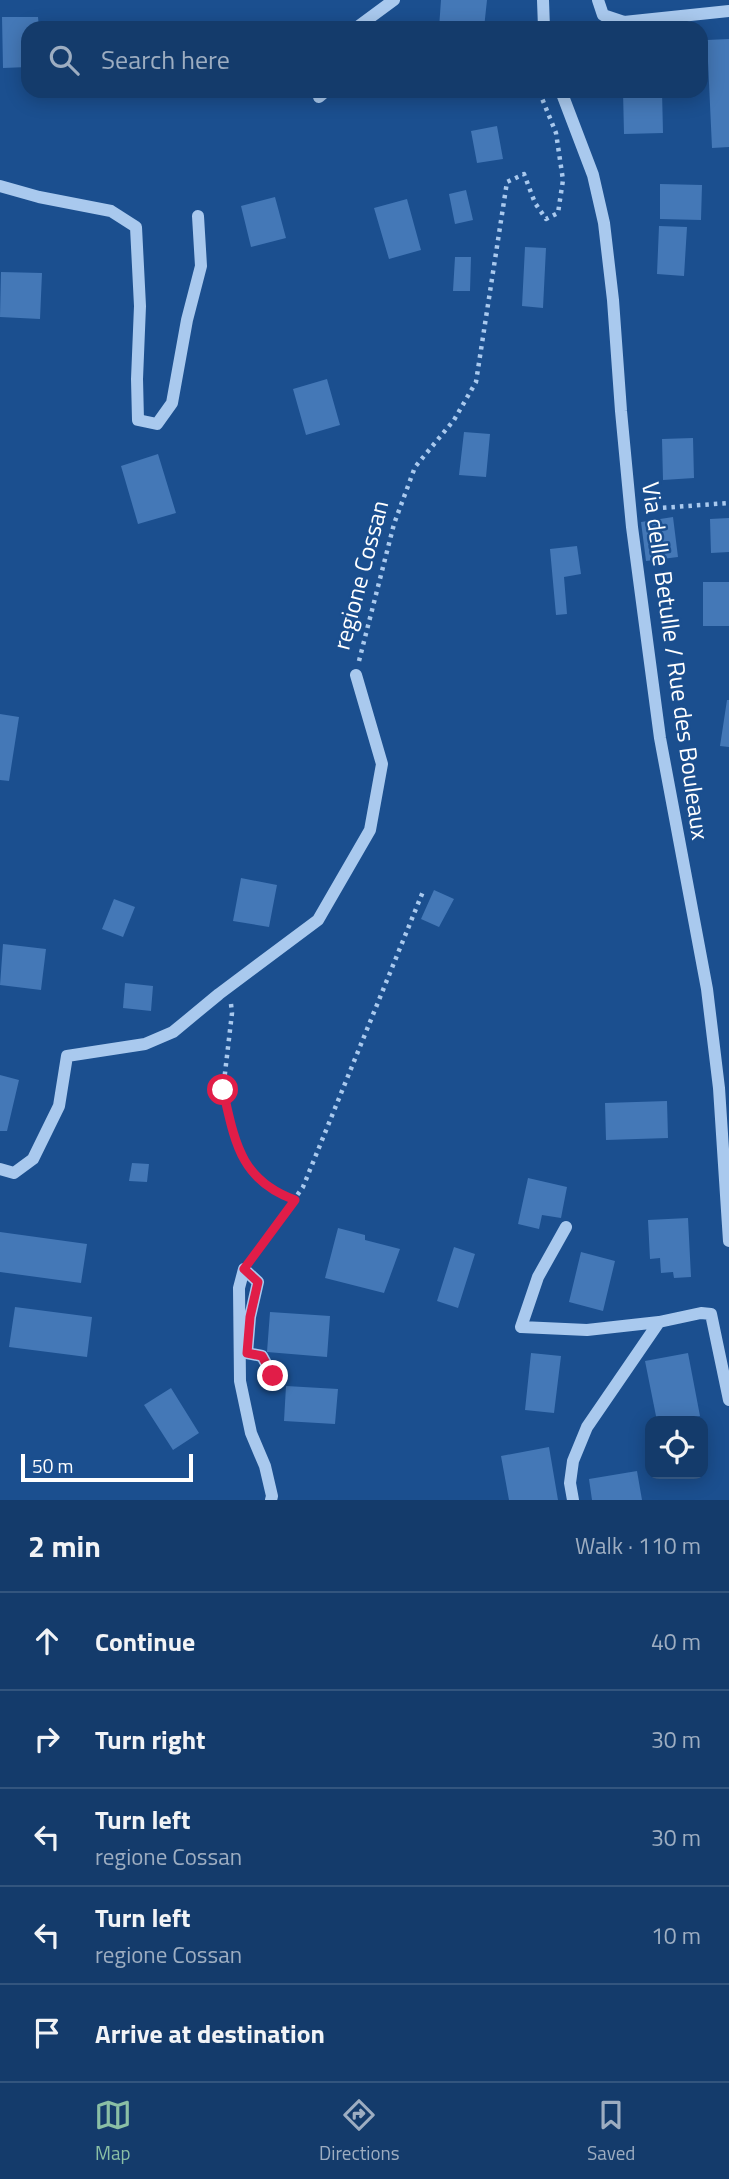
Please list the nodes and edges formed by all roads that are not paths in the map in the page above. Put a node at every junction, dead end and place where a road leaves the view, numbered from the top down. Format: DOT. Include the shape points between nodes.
graph roads {
  1 [pos="394,0"];
  2 [pos="543,0"];
  3 [pos="598,0"];
  4 [pos="729,11"];
  5 [pos="366,21"];
  6 [pos="544,21"];
  7 [pos="621,21"];
  8 [pos="634,21"];
  9 [pos="564,98"];
  10 [pos="0,186"];
  11 [pos="198,216"];
  12 [pos="356,675"];
  13 [pos="0,1169"];
  14 [pos="566,1227"];
  15 [pos="729,1241"];
  16 [pos="659,1322"];
  17 [pos="273,1376"];
  18 [pos="729,1400"];
  19 [pos="271,1500"];
  20 [pos="573,1500"];
  1 -- 5 [label="street"];
  2 -- 6 [label="street"];
  3 -- 7 [label="street" via="603,15"];
  4 -- 8 [label="street"];
  9 -- 15 [label="street, Via delle Betulle / Rue des Bouleaux" via="593,175 604,223 631,511 660,738 707,989"];
  10 -- 11 [label="street" via="111,211 136,227 138,420 157,424 172,403 201,266"];
  12 -- 13 [label="street, regione Cossan" via="382,764 370,830 318,920 173,1032 145,1044 67,1056 59,1106 33,1159 14,1173"];
  14 -- 16 [label="street" via="538,1277 521,1327 587,1330"];
  16 -- 18 [label="street" via="711,1314"];
  16 -- 20 [label="street" via="587,1427 573,1461"];
  17 -- 19 [label="street" via="262,1356 247,1353 258,1282 244,1269 239,1288 240,1381"];
}
